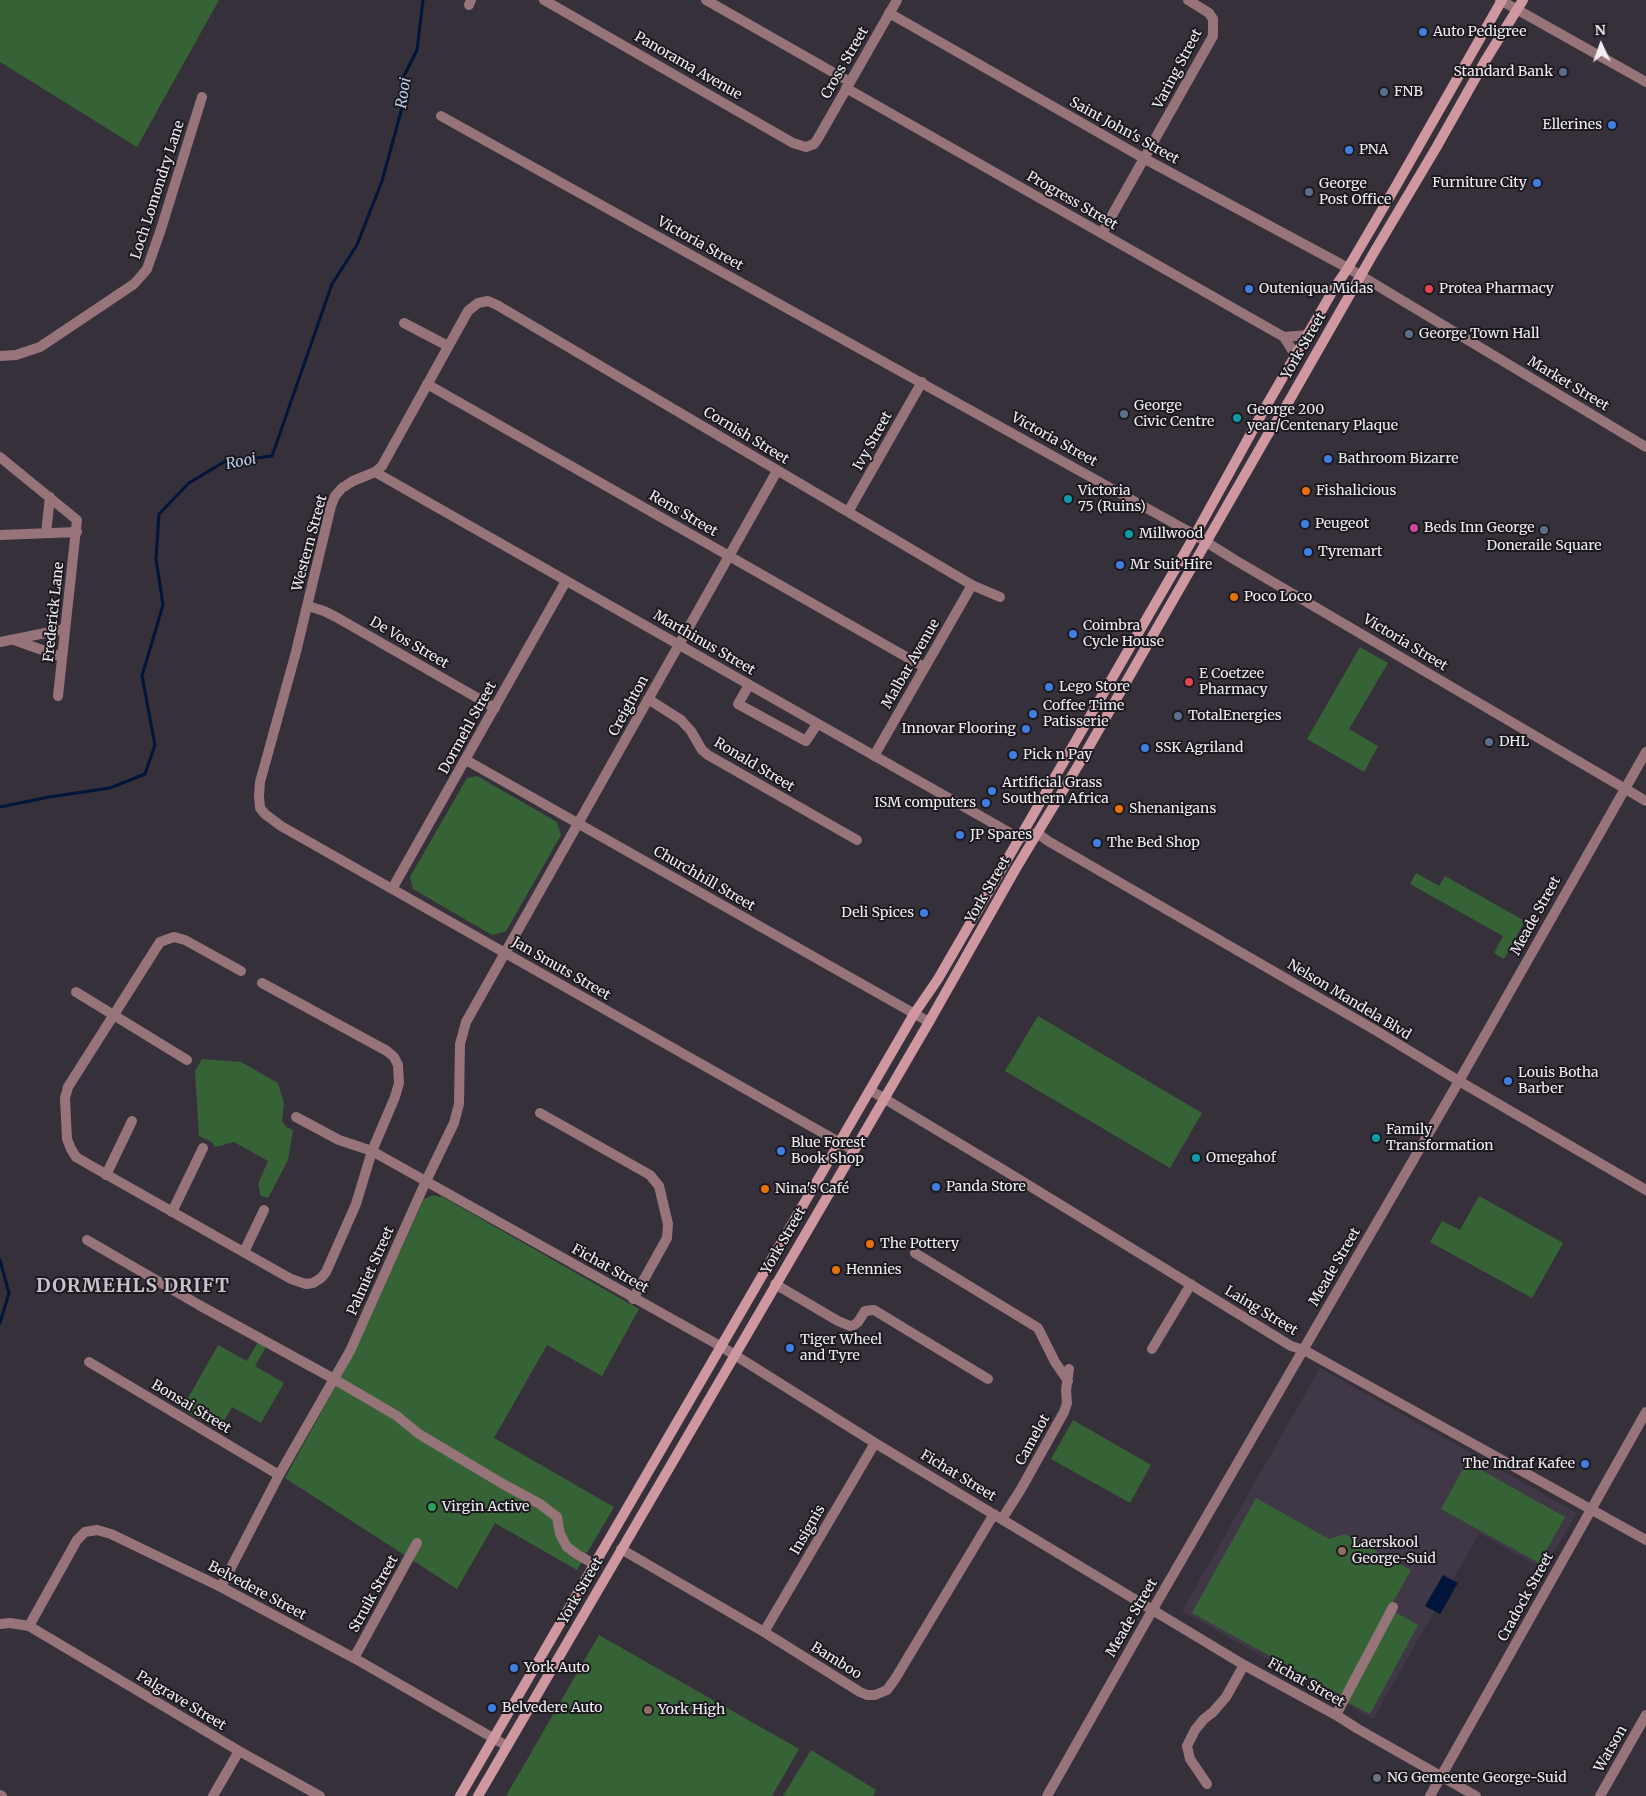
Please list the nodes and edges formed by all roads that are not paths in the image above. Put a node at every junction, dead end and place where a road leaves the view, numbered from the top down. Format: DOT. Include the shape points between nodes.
graph roads {
  1 [pos="544,0"];
  2 [pos="706,0"];
  3 [pos="897,0"];
  4 [pos="1188,0"];
  5 [pos="1501,0"];
  6 [pos="1523,0"];
  7 [pos="1518,10"];
  8 [pos="889,13"];
  9 [pos="1646,82"];
  10 [pos="848,85"];
  11 [pos="202,97"];
  12 [pos="441,116"];
  13 [pos="817,140"];
  14 [pos="1144,159"];
  15 [pos="1102,233"];
  16 [pos="1348,268"];
  17 [pos="1360,276"];
  18 [pos="478,303"];
  19 [pos="404,323"];
  20 [pos="1308,335"];
  21 [pos="1284,337"];
  22 [pos="448,346"];
  23 [pos="0,356"];
  24 [pos="1296,356"];
  25 [pos="922,382"];
  26 [pos="427,384"];
  27 [pos="1646,447"];
  28 [pos="0,457"];
  29 [pos="777,471"];
  30 [pos="375,472"];
  31 [pos="50,497"];
  32 [pos="848,512"];
  33 [pos="77,532"];
  34 [pos="46,533"];
  35 [pos="1195,534"];
  36 [pos="0,535"];
  37 [pos="1206,542"];
  38 [pos="729,556"];
  39 [pos="566,581"];
  40 [pos="972,585"];
  41 [pos="1000,597"];
  42 [pos="308,606"];
  43 [pos="65,629"];
  44 [pos="13,640"];
  45 [pos="0,642"];
  46 [pos="679,645"];
  47 [pos="62,657"];
  48 [pos="924,667"];
  49 [pos="749,685"];
  50 [pos="58,696"];
  51 [pos="648,699"];
  52 [pos="495,708"];
  53 [pos="817,724"];
  54 [pos="1646,752"];
  55 [pos="874,756"];
  56 [pos="466,760"];
  57 [pos="1625,789"];
  58 [pos="1646,802"];
  59 [pos="260,808"];
  60 [pos="579,824"];
  61 [pos="1037,833"];
  62 [pos="1019,838"];
  63 [pos="857,840"];
  64 [pos="392,889"];
  65 [pos="505,953"];
  66 [pos="241,971"];
  67 [pos="262,983"];
  68 [pos="76,992"];
  69 [pos="914,1014"];
  70 [pos="114,1016"];
  71 [pos="929,1022"];
  72 [pos="187,1060"];
  73 [pos="1459,1081"];
  74 [pos="870,1090"];
  75 [pos="883,1098"];
  76 [pos="540,1113"];
  77 [pos="296,1118"];
  78 [pos="132,1121"];
  79 [pos="840,1143"];
  80 [pos="203,1148"];
  81 [pos="853,1150"];
  82 [pos="372,1152"];
  83 [pos="106,1175"];
  84 [pos="426,1181"];
  85 [pos="1646,1190"];
  86 [pos="264,1210"];
  87 [pos="172,1212"];
  88 [pos="87,1240"];
  89 [pos="244,1252"];
  90 [pos="915,1254"];
  91 [pos="775,1284"];
  92 [pos="1191,1284"];
  93 [pos="633,1298"];
  94 [pos="722,1347"];
  95 [pos="1152,1349"];
  96 [pos="1304,1350"];
  97 [pos="734,1355"];
  98 [pos="89,1362"];
  99 [pos="1069,1369"];
  100 [pos="334,1379"];
  101 [pos="988,1379"];
  102 [pos="1068,1381"];
  103 [pos="1646,1412"];
  104 [pos="875,1442"];
  105 [pos="279,1475"];
  106 [pos="1590,1509"];
  107 [pos="998,1516"];
  108 [pos="1646,1540"];
  109 [pos="417,1543"];
  110 [pos="621,1549"];
  111 [pos="594,1564"];
  112 [pos="221,1587"];
  113 [pos="1393,1607"];
  114 [pos="1153,1609"];
  115 [pos="0,1624"];
  116 [pos="29,1626"];
  117 [pos="764,1632"];
  118 [pos="354,1658"];
  119 [pos="1244,1665"];
  120 [pos="1336,1715"];
  121 [pos="1646,1715"];
  122 [pos="493,1739"];
  123 [pos="507,1746"];
  124 [pos="238,1751"];
  125 [pos="1441,1777"];
  126 [pos="1207,1784"];
  127 [pos="213,1796"];
  128 [pos="320,1796"];
  129 [pos="460,1796"];
  130 [pos="478,1796"];
  131 [pos="1047,1796"];
  132 [pos="1430,1796"];
  133 [pos="1476,1796"];
  134 [pos="1600,1796"];
  1 -- 13 [label="street, Panorama Avenue" via="793,143 806,147"];
  2 -- 10 [label="street, Progress Street"];
  3 -- 8 [label="street, Cross Street"];
  4 -- 14 [label="street, Varing Street" via="1209,13 1213,19 1213,36"];
  5 -- 7 [label="street"];
  5 -- 16 [label="main road, York Street"];
  6 -- 7 [label="main road, York Street"];
  7 -- 9 [label="street"];
  7 -- 17 [label="main road, York Street"];
  8 -- 10 [label="street, Cross Street"];
  8 -- 14 [label="street, Saint John's Street"];
  10 -- 13 [label="street, Cross Street"];
  10 -- 15 [label="street, Progress Street"];
  11 -- 23 [label="street, Loch Lomondry Lane" via="161,229 142,276 40,347 16,355"];
  12 -- 25 [label="street, Victoria Street"];
  14 -- 15 [label="street, Varing Street"];
  14 -- 16 [label="street, Saint John's Street"];
  15 -- 21 [label="street, Progress Street"];
  16 -- 17 [label="street, Market Street"];
  16 -- 20 [label="main road, York Street"];
  17 -- 27 [label="street, Market Street"];
  17 -- 37 [label="main road, York Street"];
  18 -- 22 [label="street, Western Street" via="468,311"];
  18 -- 29 [label="street, Cornish Street" via="488,301 497,304"];
  19 -- 22 [label="street"];
  20 -- 21 [label="street"];
  20 -- 24 [label="main road, York Street"];
  21 -- 24 [label="street, Progress Street"];
  22 -- 26 [label="street, Western Street"];
  24 -- 35 [label="main road, York Street"];
  25 -- 32 [label="street, Ivy Street"];
  25 -- 35 [label="street, Victoria Street"];
  26 -- 30 [label="street, Western Street" via="388,458"];
  26 -- 38 [label="street, Rens Street"];
  28 -- 31 [label="street"];
  29 -- 32 [label="street, Cornish Street"];
  29 -- 38 [label="street, Creighton"];
  30 -- 39 [label="street, Marthinus Street"];
  30 -- 42 [label="street, Western Street" via="353,481 335,496"];
  31 -- 33 [label="street" via="76,518"];
  31 -- 34 [label="street"];
  32 -- 40 [label="street, Cornish Street"];
  33 -- 34 [label="street"];
  33 -- 43 [label="street, Frederick Lane"];
  34 -- 36 [label="street"];
  35 -- 37 [label="street, Victoria Street"];
  35 -- 62 [label="main road, York Street"];
  37 -- 57 [label="street, Victoria Street"];
  37 -- 61 [label="main road, York Street"];
  38 -- 46 [label="street, Creighton"];
  38 -- 48 [label="street, Rens Street"];
  39 -- 46 [label="street, Marthinus Street"];
  39 -- 52 [label="street, Dormehl Street"];
  40 -- 41 [label="street, Cornish Street"];
  40 -- 48 [label="street, Malbar Avenue"];
  42 -- 52 [label="street, De Vos Street" via="336,617"];
  42 -- 59 [label="street, Western Street" via="260,782"];
  43 -- 44 [label="street"];
  43 -- 47 [label="street, Frederick Lane"];
  44 -- 45 [label="street"];
  44 -- 47 [label="street"];
  46 -- 49 [label="street, Marthinus Street"];
  46 -- 51 [label="street, Creighton"];
  47 -- 50 [label="street, Frederick Lane"];
  48 -- 55 [label="street, Malbar Avenue"];
  49 -- 53 [label="street, Marthinus Street"];
  49 -- 53 [label="street" via="738,704 806,741"];
  51 -- 60 [label="street, Creighton"];
  51 -- 63 [label="street, Ronald Street" via="681,720 708,755"];
  52 -- 56 [label="street, Dormehl Street"];
  53 -- 55 [label="street, Marthinus Street"];
  54 -- 57 [label="street, Meade Street"];
  55 -- 62 [label="street, Marthinus Street"];
  56 -- 60 [label="street, Churchhill Street"];
  56 -- 64 [label="street, Dormehl Street"];
  57 -- 58 [label="street, Victoria Street"];
  57 -- 73 [label="street, Meade Street"];
  59 -- 64 [label="street, Jan Smuts Street" via="281,826"];
  60 -- 65 [label="street, Creighton"];
  60 -- 69 [label="street, Churchhill Street"];
  61 -- 62 [label="street"];
  61 -- 71 [label="main road, York Street"];
  61 -- 73 [label="street, Nelson Mandela Blvd"];
  62 -- 69 [label="main road, York Street" via="938,979"];
  64 -- 65 [label="street, Jan Smuts Street"];
  65 -- 79 [label="street, Jan Smuts Street"];
  65 -- 84 [label="street, Palmiet Street" via="462,1032 456,1116"];
  66 -- 70 [label="street" via="185,940 166,939 155,949"];
  67 -- 82 [label="street" via="394,1057 399,1083"];
  68 -- 70 [label="street"];
  69 -- 71 [label="street, Churchhill Street"];
  69 -- 74 [label="main road, York Street"];
  70 -- 72 [label="street"];
  70 -- 83 [label="street" via="74,1075 65,1098 70,1149 76,1157"];
  71 -- 75 [label="main road, York Street"];
  73 -- 85 [label="street, Nelson Mandela Blvd"];
  73 -- 96 [label="street, Meade Street"];
  74 -- 75 [label="street, Laing Street"];
  74 -- 79 [label="main road, York Street"];
  75 -- 81 [label="main road, York Street"];
  75 -- 92 [label="street, Laing Street"];
  76 -- 93 [label="street" via="650,1175 658,1186 668,1224 667,1238"];
  77 -- 82 [label="street, Fichat Street" via="339,1140"];
  78 -- 83 [label="street"];
  79 -- 81 [label="street, Jan Smuts Street"];
  79 -- 94 [label="main road, York Street"];
  80 -- 87 [label="street"];
  81 -- 91 [label="main road, York Street"];
  82 -- 84 [label="street, Fichat Street"];
  82 -- 89 [label="street" via="356,1204 321,1278 314,1283 301,1283"];
  83 -- 87 [label="street"];
  84 -- 93 [label="street, Fichat Street"];
  84 -- 100 [label="street, Palmiet Street" via="350,1351"];
  86 -- 89 [label="street"];
  87 -- 89 [label="street"];
  88 -- 100 [label="street"];
  90 -- 102 [label="street" via="1038,1328"];
  91 -- 97 [label="main road, York Street"];
  91 -- 101 [label="street" via="850,1326 865,1311 874,1310"];
  92 -- 95 [label="street"];
  92 -- 96 [label="street, Laing Street" via="1291,1346"];
  93 -- 94 [label="street, Fichat Street"];
  94 -- 97 [label="street, Fichat Street"];
  94 -- 111 [label="main road, York Street"];
  96 -- 106 [label="street, Laing Street"];
  96 -- 114 [label="street, Meade Street"];
  97 -- 104 [label="street, Fichat Street"];
  97 -- 110 [label="main road, York Street"];
  98 -- 105 [label="street, Bonsai Street"];
  99 -- 102 [label="street, Camelot"];
  100 -- 105 [label="street, Palmiet Street"];
  100 -- 111 [label="street" via="397,1416 419,1434 552,1512 557,1517 560,1534 567,1547"];
  102 -- 107 [label="street, Camelot" via="1064,1412 1021,1489"];
  103 -- 106 [label="street, Cradock Street"];
  104 -- 107 [label="street, Fichat Street"];
  104 -- 117 [label="street, Insignis"];
  105 -- 112 [label="street, Palmiet Street"];
  106 -- 108 [label="street, Laing Street"];
  106 -- 125 [label="street, Cradock Street"];
  107 -- 114 [label="street, Fichat Street"];
  107 -- 117 [label="street, Bamboo" via="895,1679 881,1693 867,1695 860,1692"];
  109 -- 118 [label="street, Struik Street"];
  110 -- 117 [label="street, Bamboo"];
  110 -- 123 [label="main road, York Street"];
  111 -- 122 [label="main road, York Street"];
  112 -- 116 [label="street, Belvedere Street" via="111,1534 96,1530 85,1532 77,1540"];
  112 -- 118 [label="street, Belvedere Street"];
  113 -- 120 [label="street"];
  114 -- 119 [label="street, Fichat Street"];
  114 -- 131 [label="street, Meade Street"];
  115 -- 116 [label="street"];
  116 -- 124 [label="street, Palgrave Street"];
  118 -- 122 [label="street, Belvedere Street"];
  119 -- 120 [label="street, Fichat Street"];
  119 -- 126 [label="street" via="1226,1698 1195,1730 1187,1746 1190,1760"];
  120 -- 125 [label="street, Fichat Street"];
  121 -- 134 [label="street, Watson"];
  122 -- 123 [label="street, Belvedere Street"];
  122 -- 129 [label="main road, York Street"];
  123 -- 130 [label="main road, York Street"];
  124 -- 127 [label="street"];
  124 -- 128 [label="street, Palgrave Street"];
  125 -- 132 [label="street, Cradock Street"];
  125 -- 133 [label="street, Fichat Street"];
}
